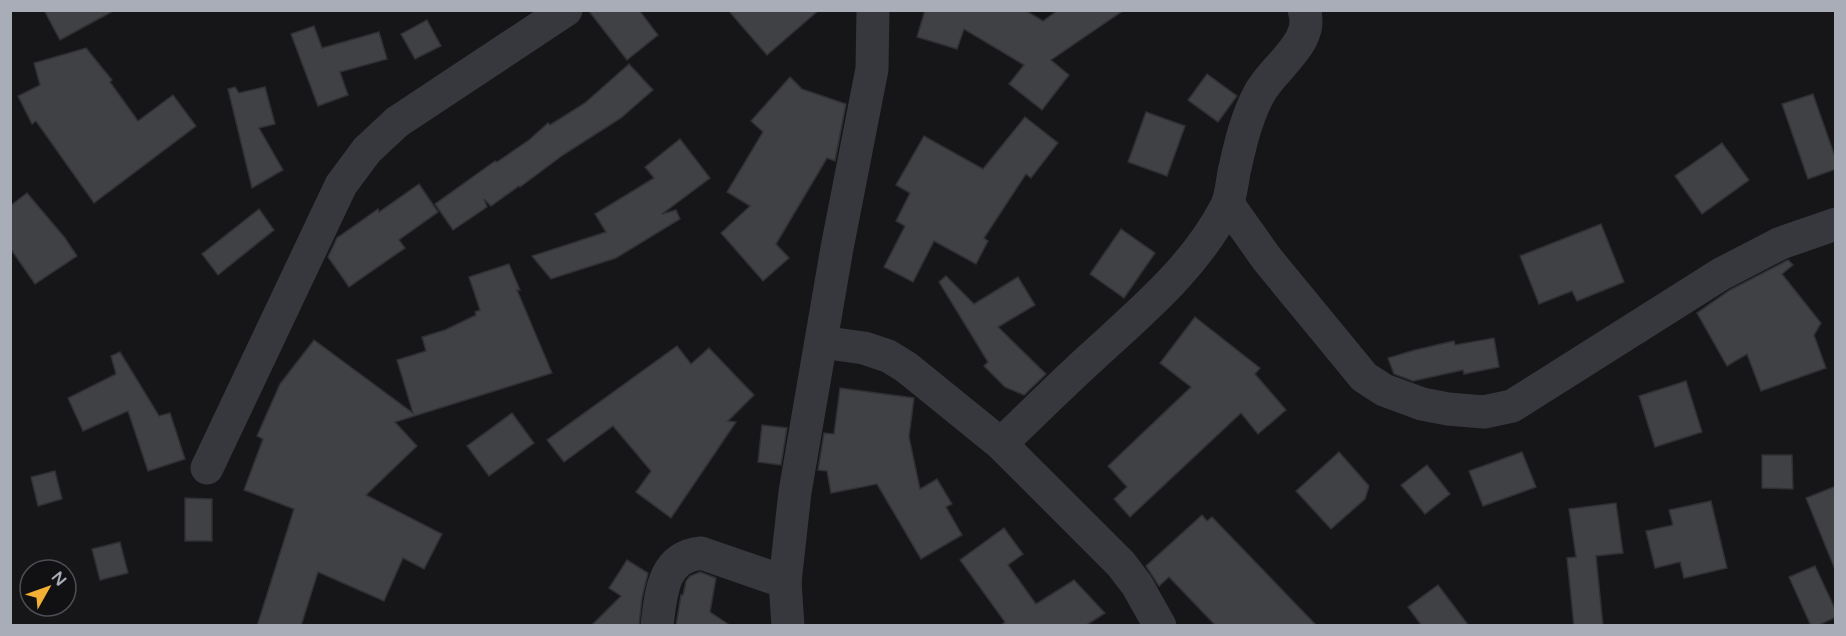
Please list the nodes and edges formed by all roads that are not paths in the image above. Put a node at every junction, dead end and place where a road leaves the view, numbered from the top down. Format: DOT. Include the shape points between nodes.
graph roads {
  1 [pos="566,10"];
  2 [pos="873,10"];
  3 [pos="1304,10"];
  4 [pos="1228,204"];
  5 [pos="1836,224"];
  6 [pos="821,342"];
  7 [pos="1001,444"];
  8 [pos="207,468"];
  9 [pos="785,582"];
  10 [pos="657,626"];
  11 [pos="788,626"];
  12 [pos="1161,626"];
  1 -- 8 [label="street" via="397,122 367,150 341,185"];
  2 -- 6 [label="street" via="872,69"];
  3 -- 4 [label="street" via="1305,34 1263,85 1252,109"];
  4 -- 5 [label="street" via="1267,259 1364,377 1384,390 1422,404 1484,412 1512,406 1721,274 1781,243"];
  4 -- 7 [label="street" via="1203,244 1165,289"];
  6 -- 7 [label="street" via="864,348 906,367"];
  6 -- 9 [label="street" via="795,492"];
  7 -- 12 [label="street" via="1121,564"];
  9 -- 10 [label="street" via="700,553 690,554 677,561 666,575"];
  9 -- 11 [label="street"];
}
